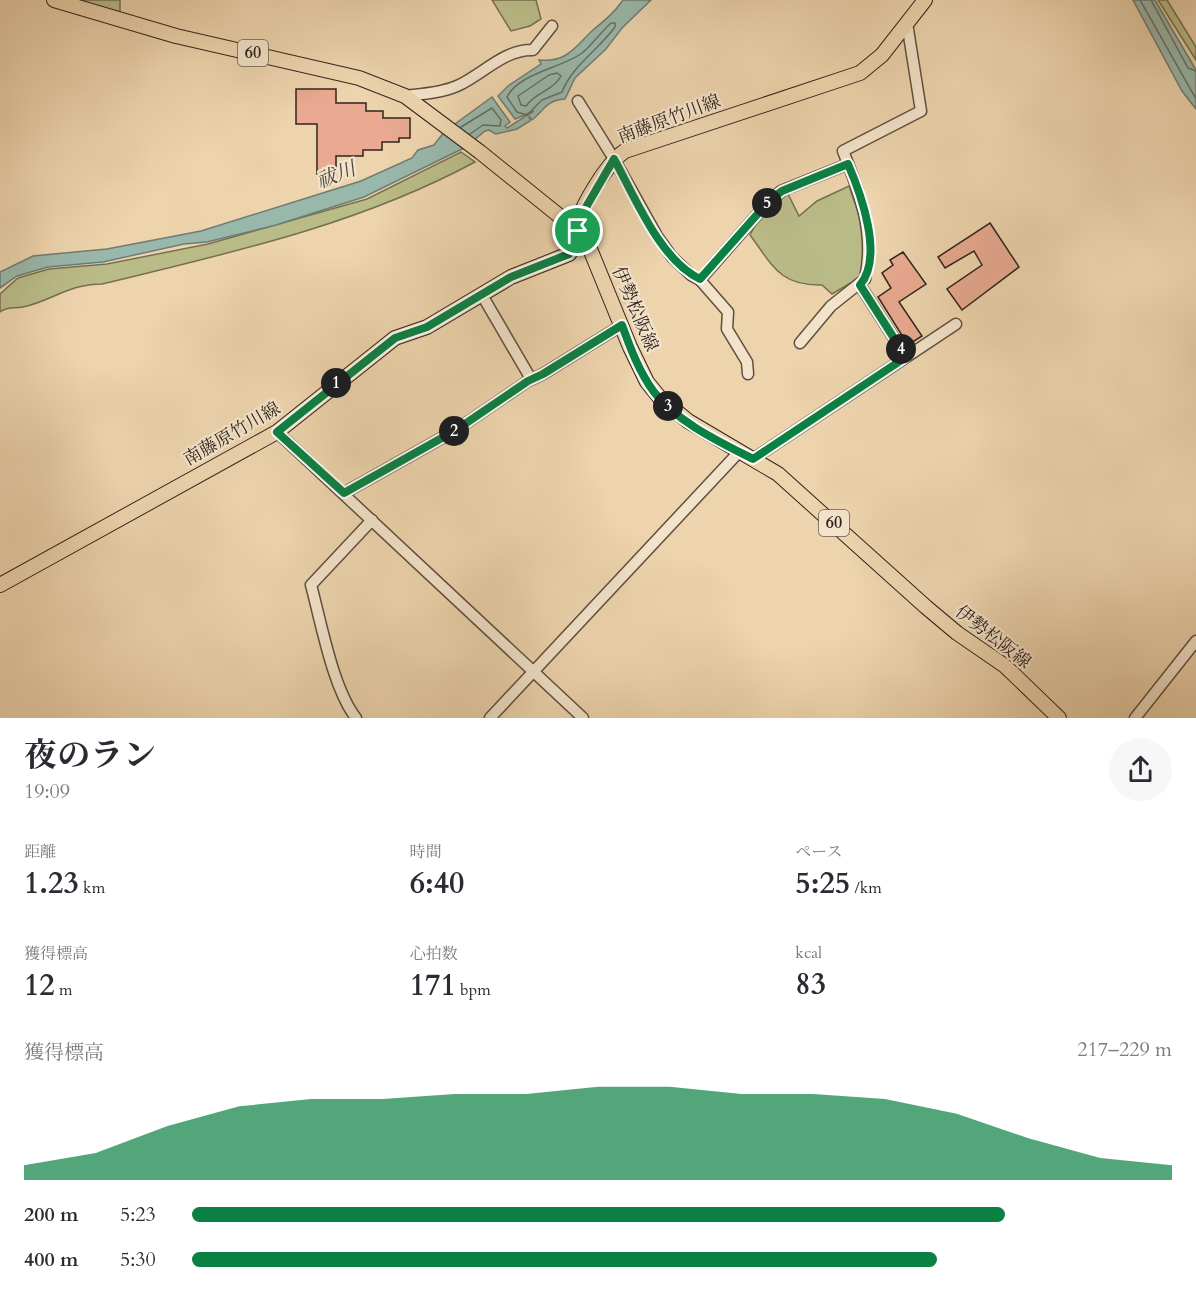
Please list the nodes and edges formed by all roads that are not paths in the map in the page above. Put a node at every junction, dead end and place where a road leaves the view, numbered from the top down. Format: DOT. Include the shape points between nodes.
graph roads {
  1 [pos="54,0"];
  2 [pos="925,0"];
  3 [pos="907,23"];
  4 [pos="552,26"];
  5 [pos="405,96"];
  6 [pos="578,101"];
  7 [pos="614,159"];
  8 [pos="848,164"];
  9 [pos="578,231"];
  10 [pos="700,279"];
  11 [pos="860,285"];
  12 [pos="482,295"];
  13 [pos="956,324"];
  14 [pos="622,325"];
  15 [pos="800,343"];
  16 [pos="906,357"];
  17 [pos="748,375"];
  18 [pos="531,379"];
  19 [pos="277,432"];
  20 [pos="739,452"];
  21 [pos="753,459"];
  22 [pos="344,493"];
  23 [pos="372,520"];
  24 [pos="0,585"];
  25 [pos="1196,641"];
  26 [pos="534,671"];
  27 [pos="356,718"];
  28 [pos="490,718"];
  29 [pos="584,718"];
  30 [pos="1059,718"];
  31 [pos="1135,718"];
  1 -- 5 [label="main road, 伊勢松阪線 / 60" via="176,36 358,78"];
  2 -- 3 [label="main road, 南藤原竹川線"];
  3 -- 7 [label="main road, 南藤原竹川線" via="877,60 860,73 625,151"];
  3 -- 8 [label="street" via="921,111 843,151"];
  4 -- 5 [label="street" via="533,50 519,49 458,86"];
  5 -- 9 [label="main road, 伊勢松阪線 / 60"];
  6 -- 7 [label="street"];
  7 -- 9 [label="main road, 南藤原竹川線" via="582,214"];
  7 -- 10 [label="street" via="672,257"];
  8 -- 10 [label="street" via="782,191 770,200"];
  8 -- 11 [label="street" via="869,232 870,258"];
  9 -- 12 [label="main road, 南藤原竹川線" via="569,254 511,277"];
  9 -- 14 [label="main road, 伊勢松阪線 / 60" via="590,249"];
  10 -- 17 [label="street" via="728,312 727,330 747,362"];
  11 -- 15 [label="street" via="831,306"];
  11 -- 16 [label="street"];
  12 -- 18 [label="street"];
  12 -- 19 [label="main road, 南藤原竹川線" via="427,327 404,333 380,348"];
  13 -- 16 [label="street"];
  14 -- 18 [label="street"];
  14 -- 20 [label="main road, 伊勢松阪線 / 60" via="642,373 660,399 688,422"];
  16 -- 21 [label="street"];
  18 -- 22 [label="street" via="456,430"];
  19 -- 22 [label="street"];
  19 -- 24 [label="main road, 南藤原竹川線"];
  20 -- 21 [label="main road, 伊勢松阪線 / 60"];
  20 -- 26 [label="street"];
  21 -- 30 [label="main road, 伊勢松阪線 / 60" via="797,490 957,633 1005,666"];
  22 -- 23 [label="street"];
  23 -- 26 [label="street"];
  23 -- 27 [label="street" via="310,585 339,682"];
  25 -- 31 [label="street"];
  26 -- 28 [label="street"];
  26 -- 29 [label="street"];
}
